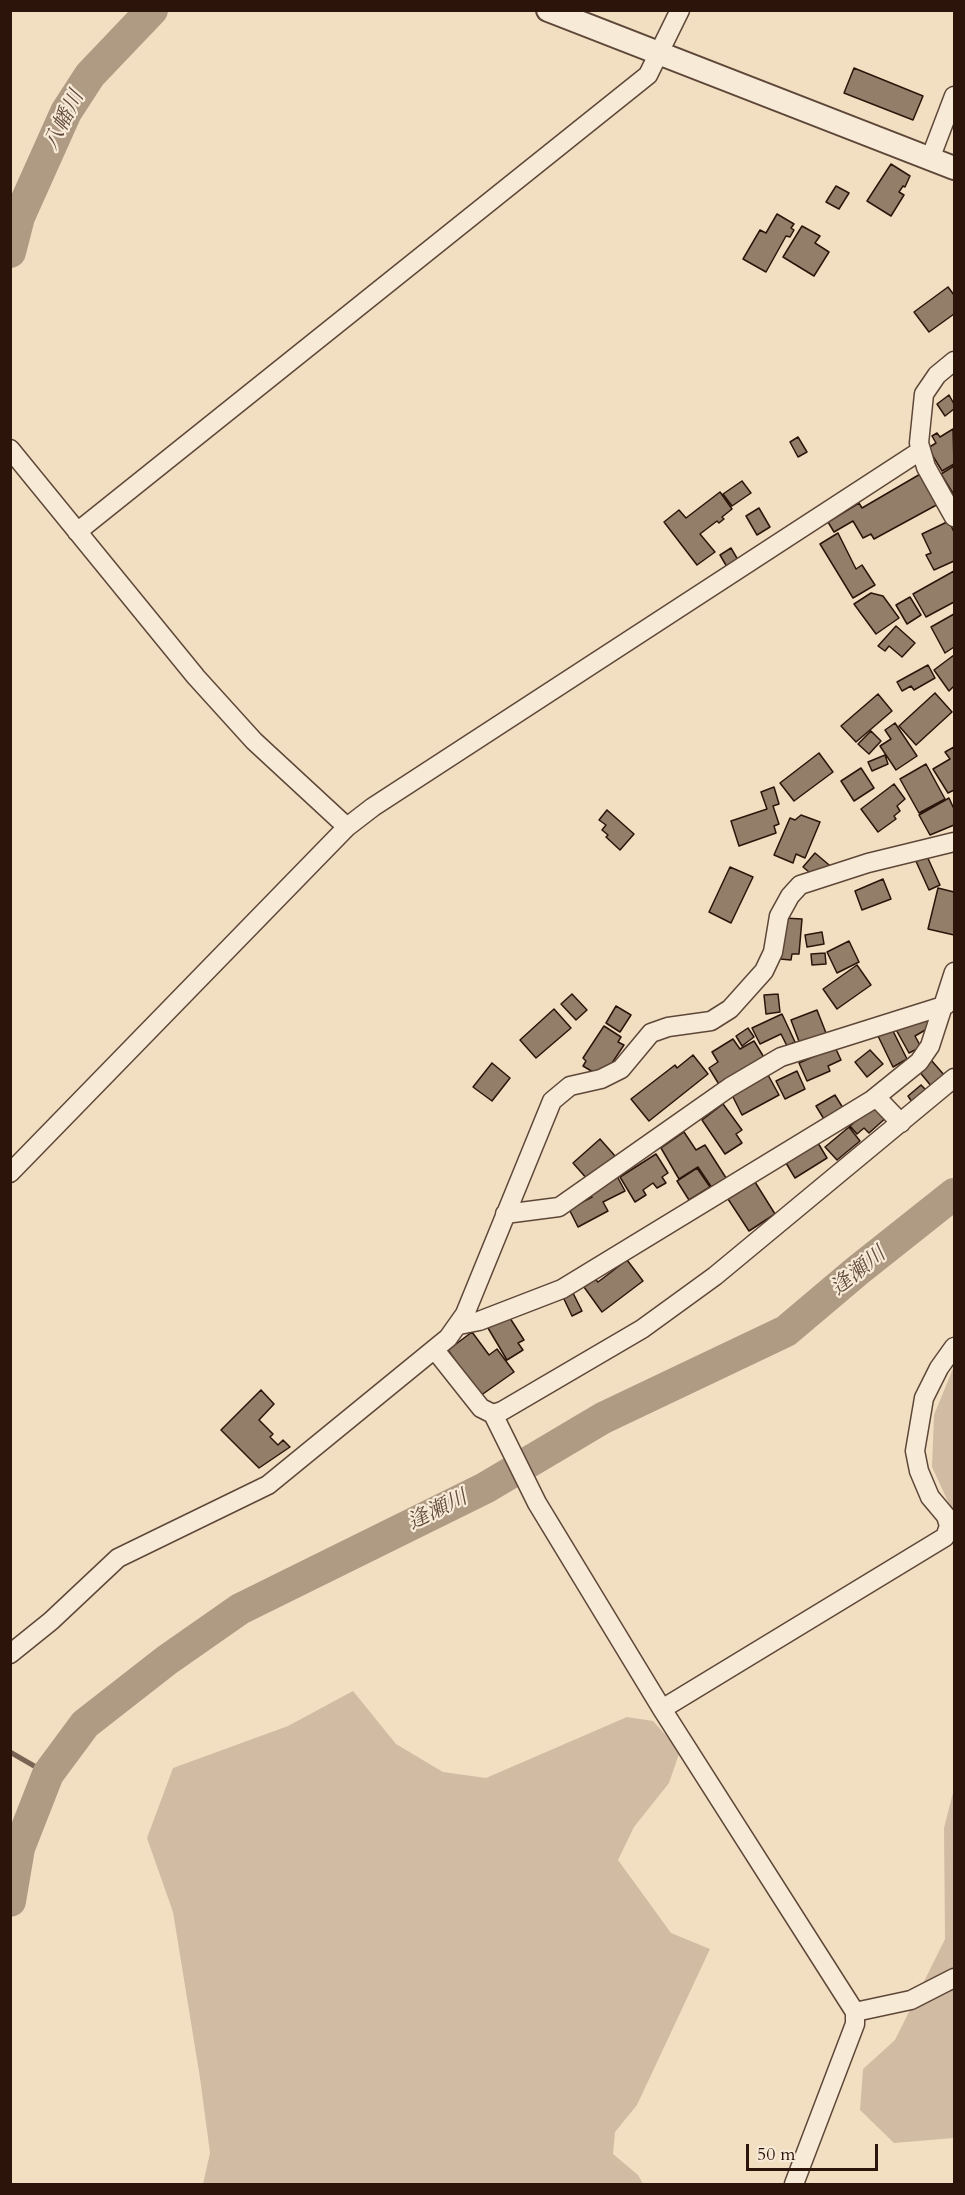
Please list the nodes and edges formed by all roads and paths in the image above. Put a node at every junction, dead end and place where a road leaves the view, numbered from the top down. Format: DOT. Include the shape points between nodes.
graph roads {
  1 [pos="548,10"];
  2 [pos="680,10"];
  3 [pos="660,54"];
  4 [pos="954,96"];
  5 [pos="930,159"];
  6 [pos="954,168"];
  7 [pos="954,361"];
  8 [pos="10,449"];
  9 [pos="920,451"];
  10 [pos="954,517"];
  11 [pos="77,532"];
  12 [pos="347,827"];
  13 [pos="954,842"];
  14 [pos="954,972"];
  15 [pos="946,1005"];
  16 [pos="954,1078"];
  17 [pos="876,1097"];
  18 [pos="901,1123"];
  19 [pos="10,1173"];
  20 [pos="505,1214"];
  21 [pos="459,1325"];
  22 [pos="954,1347"];
  23 [pos="435,1350"];
  24 [pos="496,1420"];
  25 [pos="10,1654"];
  26 [pos="662,1709"];
  27 [pos="954,1978"];
  28 [pos="855,2012"];
  29 [pos="794,2184"];
  1 -- 3 [label="street"];
  2 -- 3 [label="street"];
  3 -- 5 [label="street"];
  3 -- 11 [label="street" via="648,75"];
  4 -- 5 [label="street"];
  5 -- 6 [label="street"];
  7 -- 9 [label="street" via="937,375 924,394"];
  8 -- 11 [label="street"];
  9 -- 10 [label="street"];
  9 -- 12 [label="street"];
  11 -- 12 [label="street" via="254,741"];
  12 -- 19 [label="street"];
  13 -- 20 [label="street" via="800,885 779,916 773,952 764,971 730,1009 711,1021 651,1033 621,1069 601,1079 570,1086 552,1101"];
  14 -- 15 [label="street"];
  15 -- 17 [label="street" via="930,1046 919,1062"];
  15 -- 20 [label="street" via="781,1057 730,1087 559,1207"];
  16 -- 18 [label="street"];
  17 -- 18 [label="street"];
  17 -- 21 [label="street" via="562,1289"];
  18 -- 24 [label="street" via="715,1275 642,1329"];
  20 -- 21 [label="street"];
  21 -- 23 [label="street"];
  22 -- 26 [label="street" via="924,1398 915,1451 930,1497 946,1516 949,1526 945,1537"];
  23 -- 24 [label="street" via="481,1408"];
  23 -- 25 [label="street" via="268,1485 118,1558"];
  24 -- 26 [label="street" via="528,1487"];
  26 -- 28 [label="street"];
  27 -- 28 [label="street" via="911,2000"];
  28 -- 29 [label="street" via="855,2024"];
}
